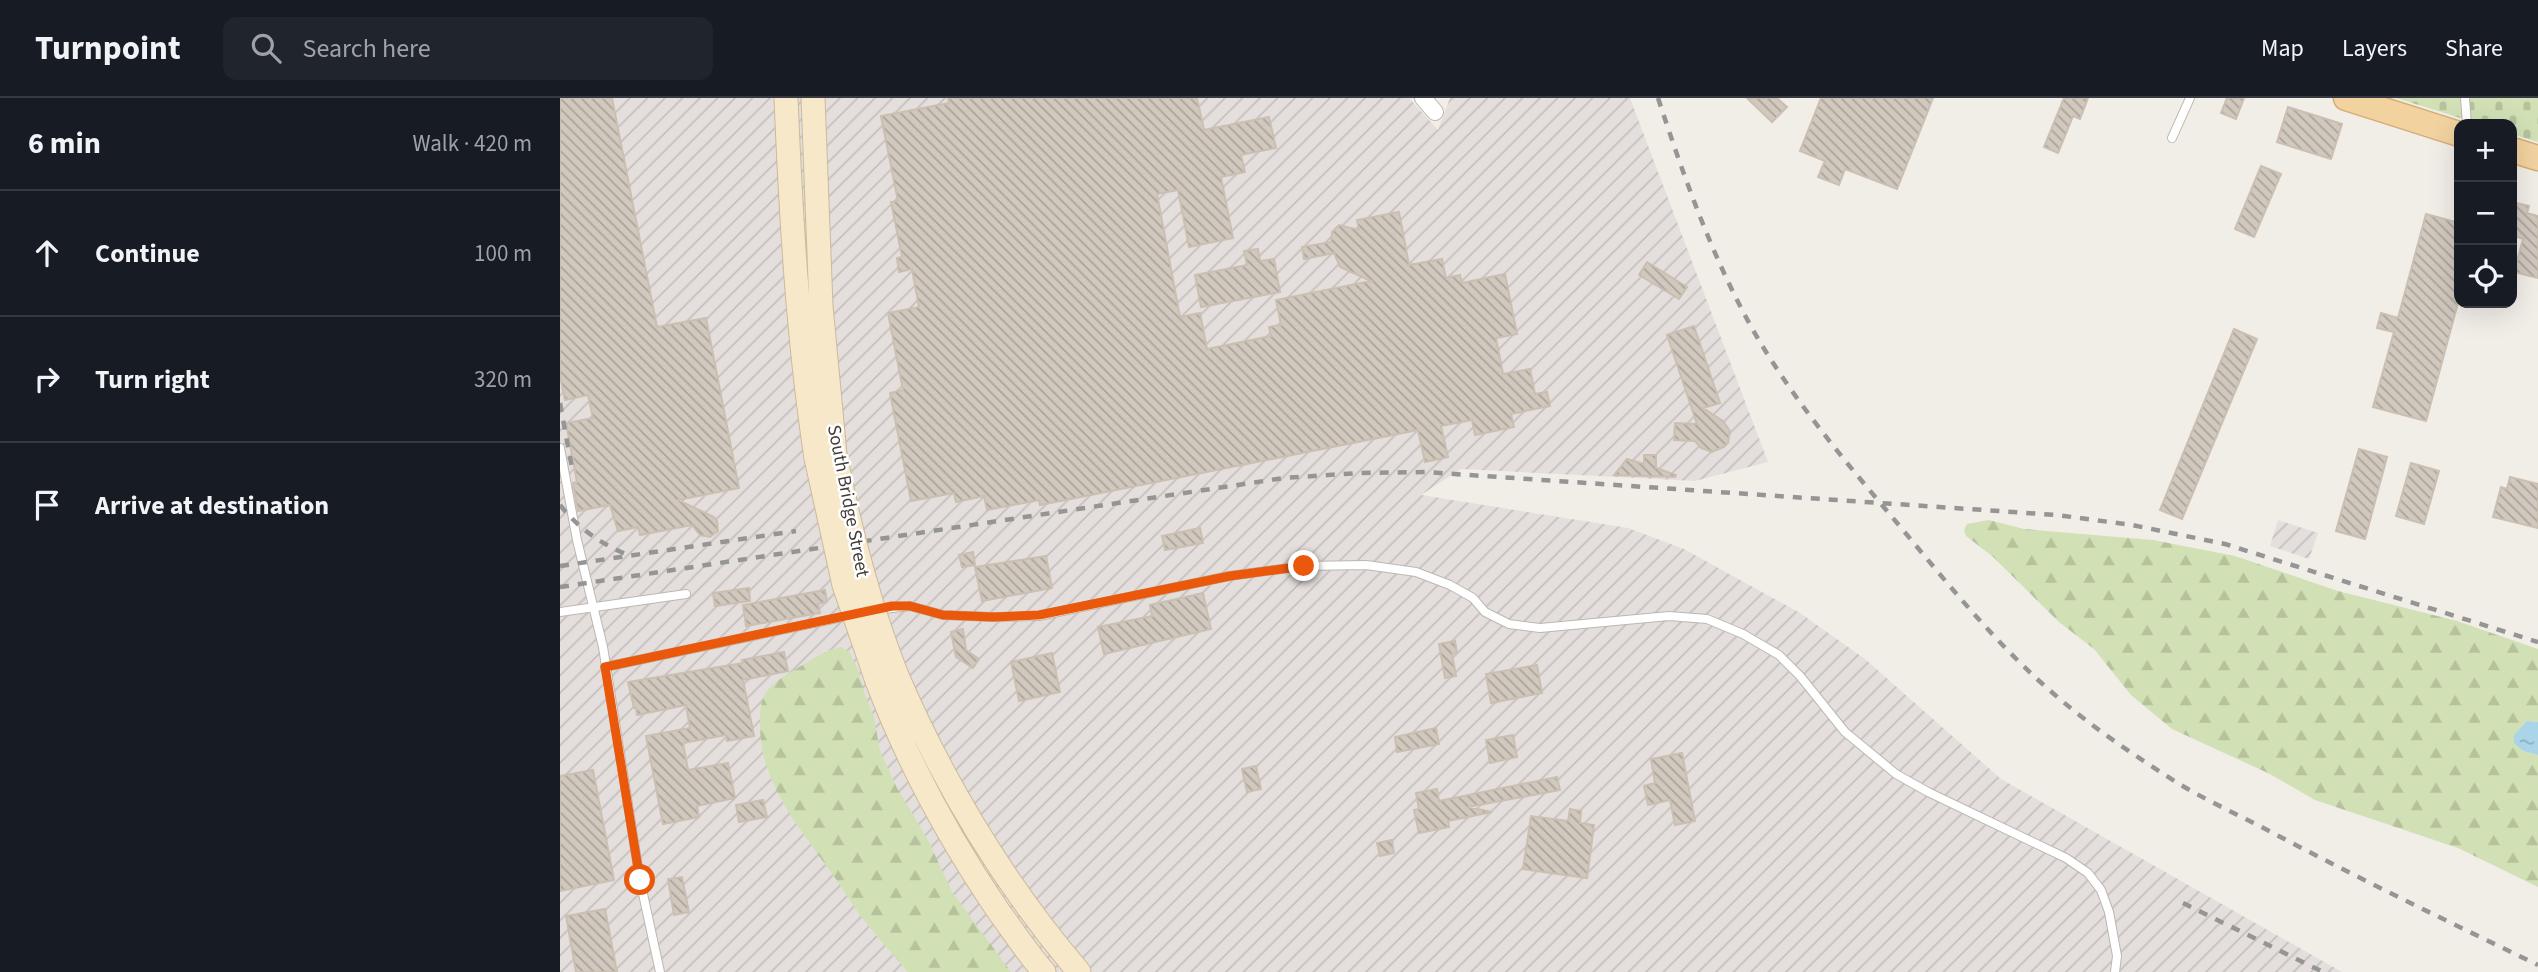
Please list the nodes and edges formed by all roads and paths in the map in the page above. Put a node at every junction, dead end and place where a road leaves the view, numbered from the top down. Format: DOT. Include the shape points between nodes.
graph roads {
  1 [pos="786,98"];
  2 [pos="813,98"];
  3 [pos="2190,98"];
  4 [pos="2346,98"];
  5 [pos="2465,98"];
  6 [pos="2467,119"];
  7 [pos="2454,132"];
  8 [pos="2172,138"];
  9 [pos="2517,152"];
  10 [pos="2538,158"];
  11 [pos="560,449"];
  12 [pos="826,456"];
  13 [pos="686,594"];
  14 [pos="594,607"];
  15 [pos="560,612"];
  16 [pos="605,667"];
  17 [pos="888,680"];
  18 [pos="660,972"];
  19 [pos="1044,972"];
  20 [pos="1079,972"];
  21 [pos="2115,972"];
  1 -- 12 [label="main road, South Bridge Street" via="806,392"];
  2 -- 12 [label="main road, South Bridge Street"];
  3 -- 8 [label="lane"];
  4 -- 7 [label="main road"];
  5 -- 6 [label="lane"];
  9 -- 10 [label="main road"];
  11 -- 14 [label="lane"];
  12 -- 17 [label="main road, South Bridge Street, bridge" via="883,640"];
  13 -- 14 [label="lane"];
  14 -- 15 [label="lane"];
  14 -- 16 [label="lane"];
  16 -- 18 [label="lane"];
  16 -- 21 [label="lane" via="892,606 943,615 1039,615 1230,576 1304,566 1366,565 1416,572 1450,585 1509,624 1540,628 1669,616 1707,620 1779,655 1845,732 1896,774 2088,873 2109,912 2117,956"];
  17 -- 19 [label="main road, South Bridge Street" via="892,721 949,835"];
  17 -- 20 [label="main road, South Bridge Street" via="915,718 974,827"];
}
